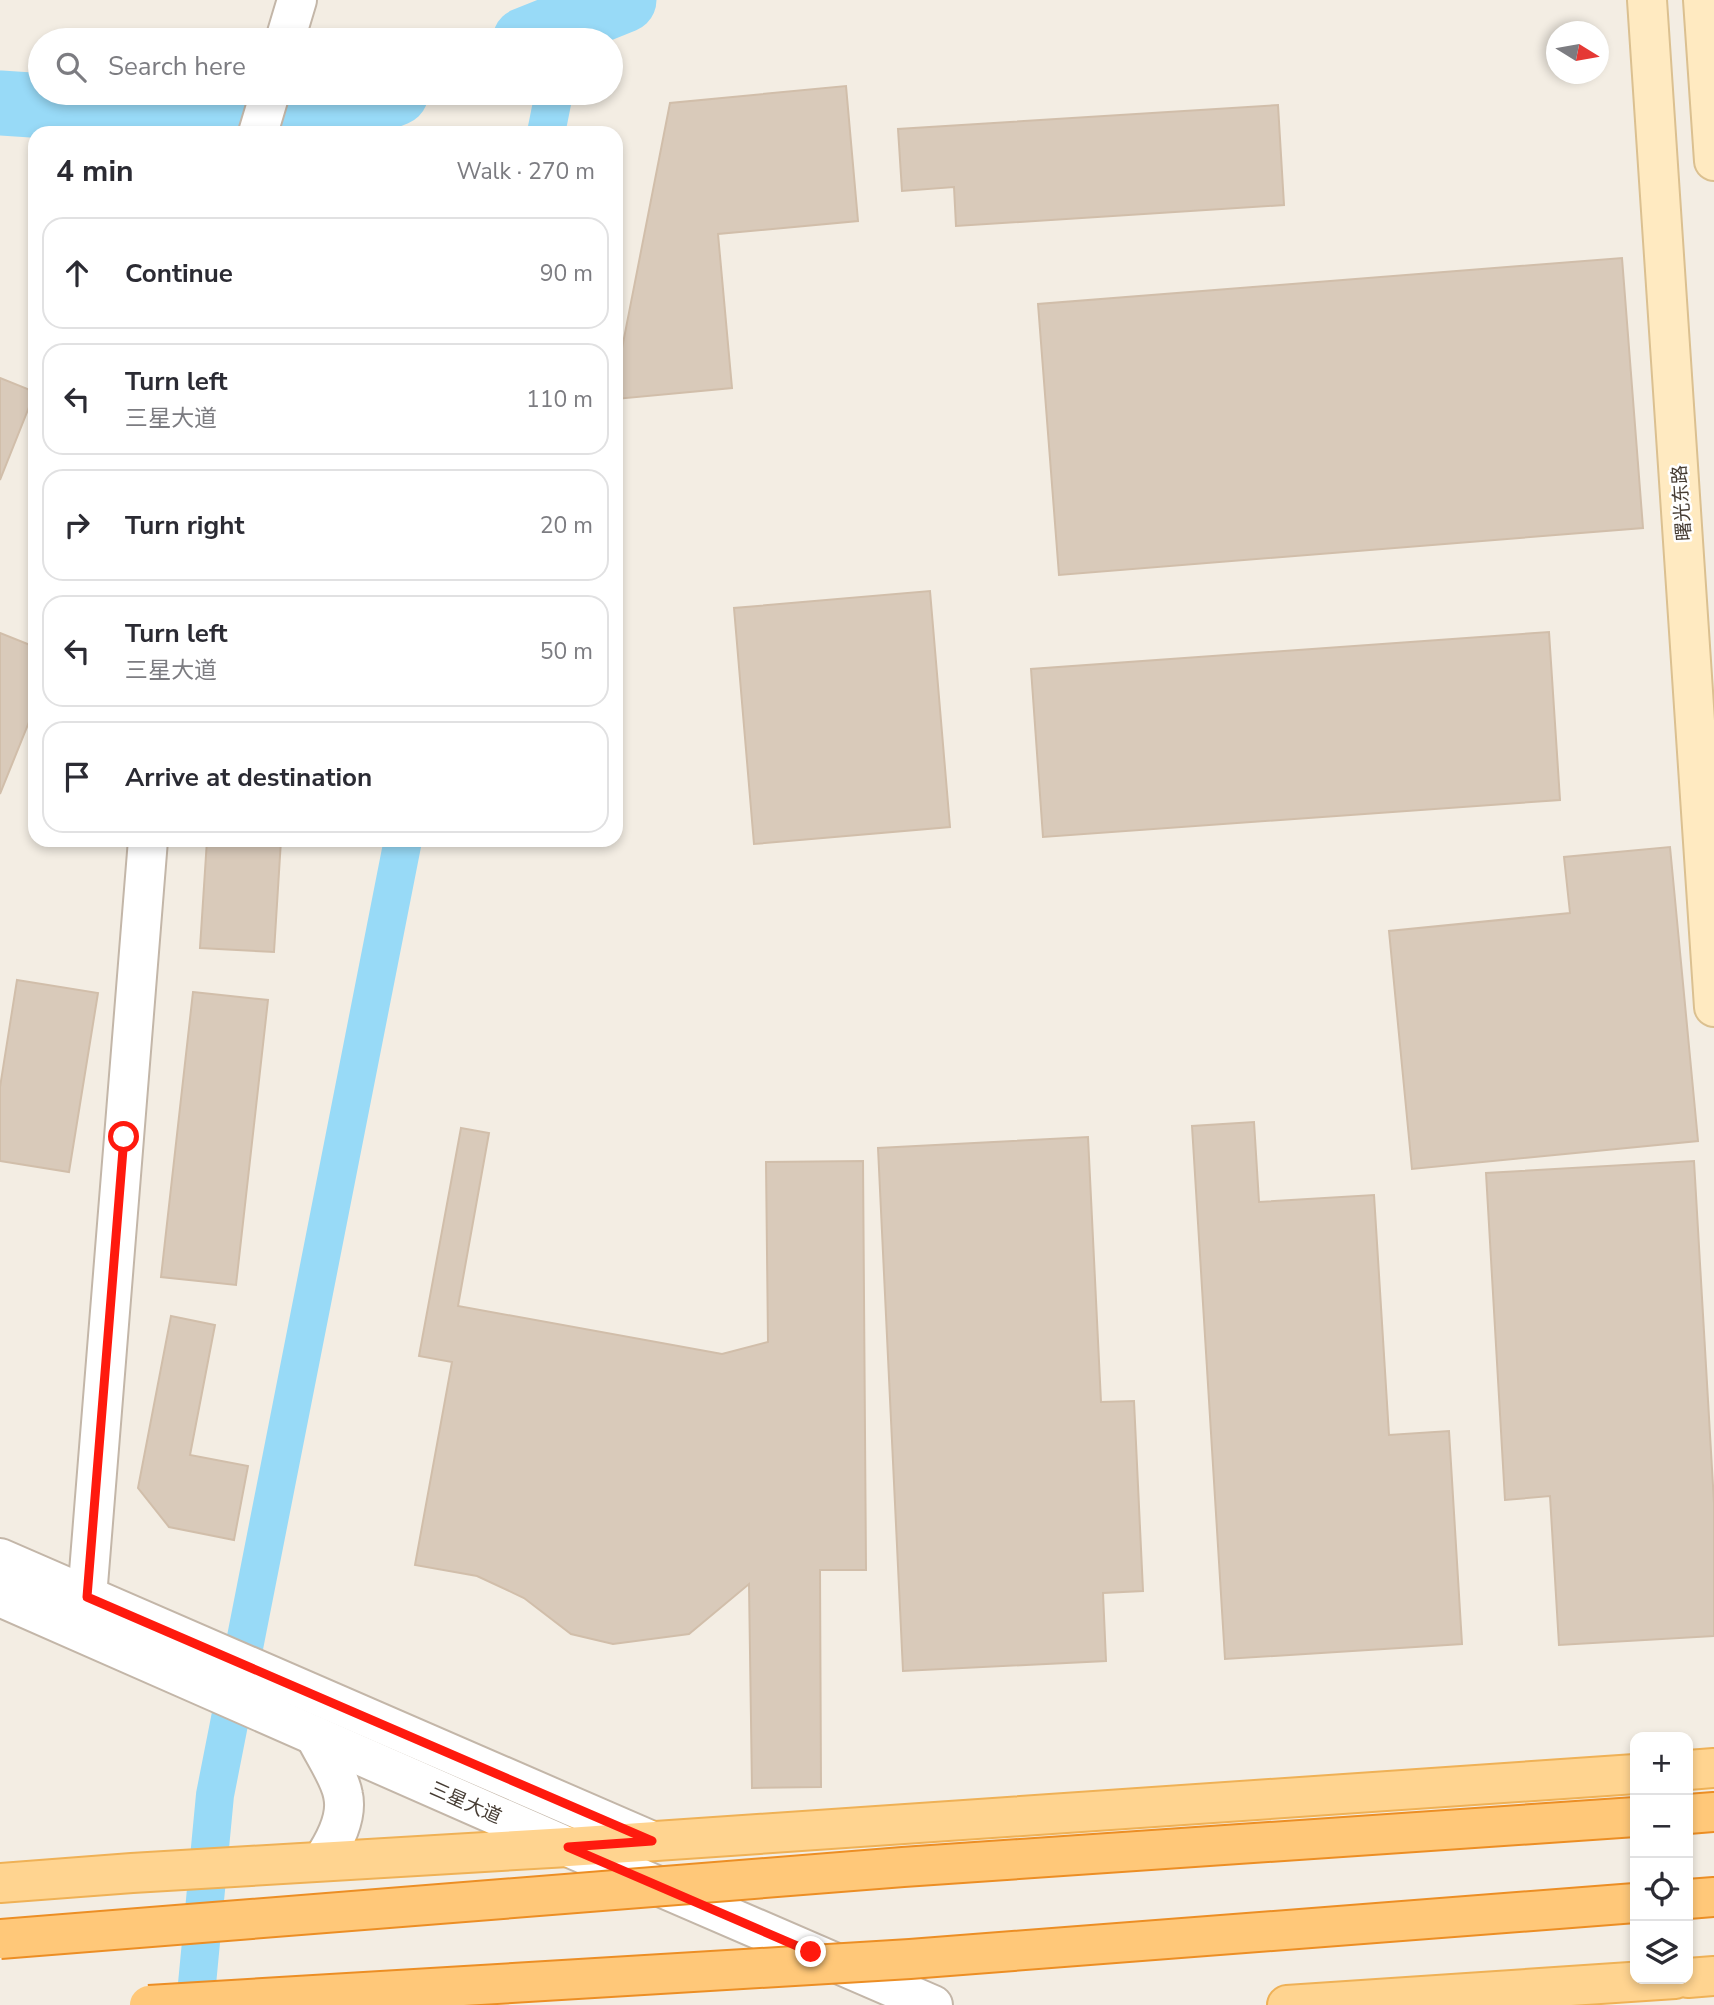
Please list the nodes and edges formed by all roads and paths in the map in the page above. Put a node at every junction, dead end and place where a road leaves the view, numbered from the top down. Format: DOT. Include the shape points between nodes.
graph roads {
  1 [pos="297,0"];
  2 [pos="1647,0"];
  3 [pos="1703,0"];
  4 [pos="289,28"];
  5 [pos="266,105"];
  6 [pos="260,126"];
  7 [pos="1714,161"];
  8 [pos="147,847"];
  9 [pos="1714,1007"];
  10 [pos="0,1558"];
  11 [pos="0,1597"];
  12 [pos="87,1597"];
  13 [pos="179,1657"];
  14 [pos="258,1691"];
  15 [pos="315,1736"];
  16 [pos="1714,1768"];
  17 [pos="1693,1770"];
  18 [pos="1630,1773"];
  19 [pos="1714,1812"];
  20 [pos="1693,1814"];
  21 [pos="1630,1817"];
  22 [pos="652,1841"];
  23 [pos="568,1847"];
  24 [pos="322,1861"];
  25 [pos="0,1883"];
  26 [pos="1714,1897"];
  27 [pos="1693,1899"];
  28 [pos="1630,1903"];
  29 [pos="0,1939"];
  30 [pos="1714,1976"];
  31 [pos="1693,1978"];
  32 [pos="1630,1982"];
  33 [pos="149,2005"];
  34 [pos="933,2005"];
  35 [pos="1287,2005"];
  1 -- 4 [label="street"];
  2 -- 9 [label="main road, 曙光东路"];
  3 -- 7 [label="main road"];
  5 -- 6 [label="street"];
  8 -- 12 [label="street"];
  10 -- 12 [label="street, 三星大道"];
  11 -- 13 [label="street, 三星大道"];
  12 -- 13 [label="street, 三星大道"];
  13 -- 14 [label="street, 三星大道"];
  14 -- 15 [label="street, 三星大道"];
  14 -- 22 [label="street, 三星大道"];
  15 -- 23 [label="street, 三星大道"];
  15 -- 24 [label="street" via="343,1794 344,1807 336,1840"];
  16 -- 17 [label="main road"];
  18 -- 22 [label="main road"];
  19 -- 20 [label="highway"];
  21 -- 29 [label="highway, bridge" via="903,1867"];
  22 -- 23 [label="main road"];
  23 -- 24 [label="main road"];
  23 -- 34 [label="street, 三星大道"];
  24 -- 25 [label="main road"];
  26 -- 27 [label="highway"];
  28 -- 33 [label="highway, bridge" via="910,1959"];
  30 -- 31 [label="main road"];
  32 -- 35 [label="main road"];
}
